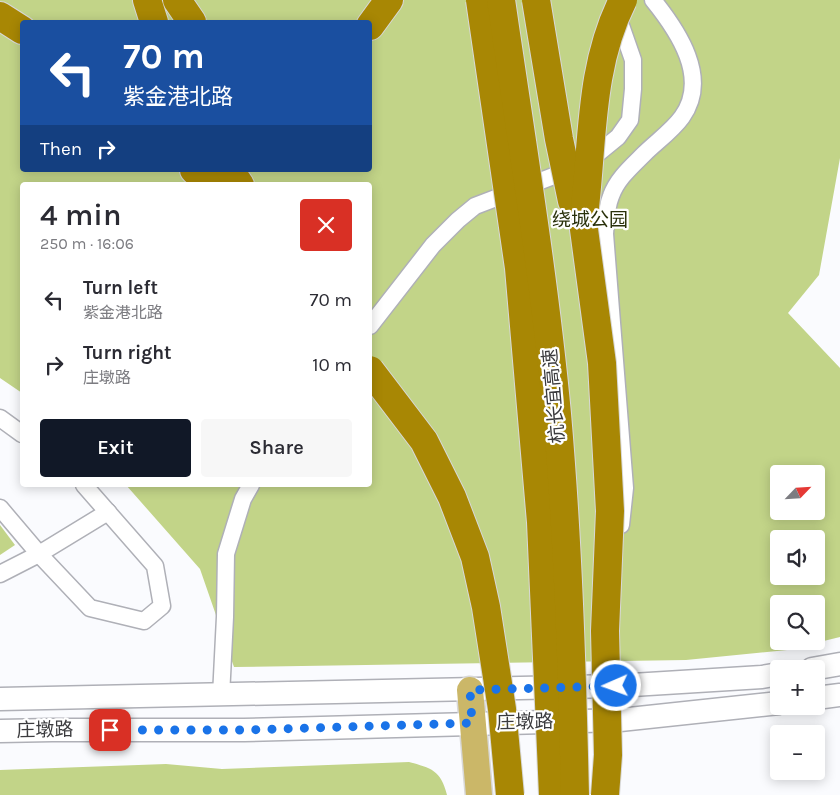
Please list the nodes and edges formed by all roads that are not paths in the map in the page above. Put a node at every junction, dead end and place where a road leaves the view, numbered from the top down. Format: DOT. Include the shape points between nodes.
graph roads {
  1 [pos="147,0"];
  2 [pos="177,0"];
  3 [pos="389,0"];
  4 [pos="480,0"];
  5 [pos="501,0"];
  6 [pos="536,0"];
  7 [pos="612,0"];
  8 [pos="623,0"];
  9 [pos="653,0"];
  10 [pos="0,16"];
  11 [pos="153,20"];
  12 [pos="191,20"];
  13 [pos="372,23"];
  14 [pos="20,29"];
  15 [pos="196,172"];
  16 [pos="208,182"];
  17 [pos="583,222"];
  18 [pos="372,323"];
  19 [pos="372,373"];
  20 [pos="0,418"];
  21 [pos="20,433"];
  22 [pos="86,487"];
  23 [pos="250,487"];
  24 [pos="0,508"];
  25 [pos="108,512"];
  26 [pos="39,554"];
  27 [pos="0,574"];
  28 [pos="840,664"];
  29 [pos="825,667"];
  30 [pos="770,675"];
  31 [pos="616,686"];
  32 [pos="470,690"];
  33 [pos="840,695"];
  34 [pos="220,696"];
  35 [pos="825,697"];
  36 [pos="0,699"];
  37 [pos="770,704"];
  38 [pos="620,720"];
  39 [pos="472,723"];
  40 [pos="0,731"];
  41 [pos="479,795"];
  42 [pos="510,795"];
  43 [pos="553,795"];
  44 [pos="575,795"];
  45 [pos="605,795"];
  46 [pos="614,795"];
  1 -- 11 [label="highway"];
  2 -- 12 [label="highway"];
  3 -- 13 [label="highway"];
  4 -- 43 [label="highway, 杭长宜高速, bridge" via="519,268 541,522"];
  5 -- 44 [label="highway, 杭长宜高速, bridge" via="541,269 557,415 568,594"];
  6 -- 17 [label="highway, bridge" via="572,201"];
  7 -- 18 [label="street" via="633,60 630,120 618,137 585,164 475,206 433,245"];
  8 -- 17 [label="highway, bridge" via="601,60 592,117"];
  9 -- 31 [label="street" via="687,52 694,78 692,99 682,117 623,175 611,195 607,212 605,234 625,488 612,596"];
  10 -- 14 [label="highway"];
  15 -- 16 [label="highway"];
  17 -- 45 [label="highway, bridge" via="602,363 610,511 605,631 608,755"];
  19 -- 42 [label="highway, bridge" via="424,441 452,497 475,557 499,690"];
  20 -- 21 [label="street"];
  22 -- 25 [label="street"];
  23 -- 34 [label="street" via="226,554"];
  24 -- 26 [label="street"];
  25 -- 26 [label="street"];
  25 -- 26 [label="street" via="155,566 162,606 144,621 90,608"];
  26 -- 27 [label="street"];
  28 -- 29 [label="main road"];
  30 -- 31 [label="main road, 庄墩路"];
  31 -- 32 [label="main road, 庄墩路"];
  31 -- 38 [label="main road"];
  32 -- 34 [label="main road, 庄墩路"];
  32 -- 39 [label="main road"];
  33 -- 35 [label="main road"];
  34 -- 36 [label="main road, 庄墩路"];
  37 -- 38 [label="main road, 庄墩路"];
  38 -- 39 [label="main road, 庄墩路"];
  38 -- 46 [label="main road"];
  39 -- 40 [label="main road, 庄墩路" via="244,730"];
  39 -- 41 [label="main road"];
}
